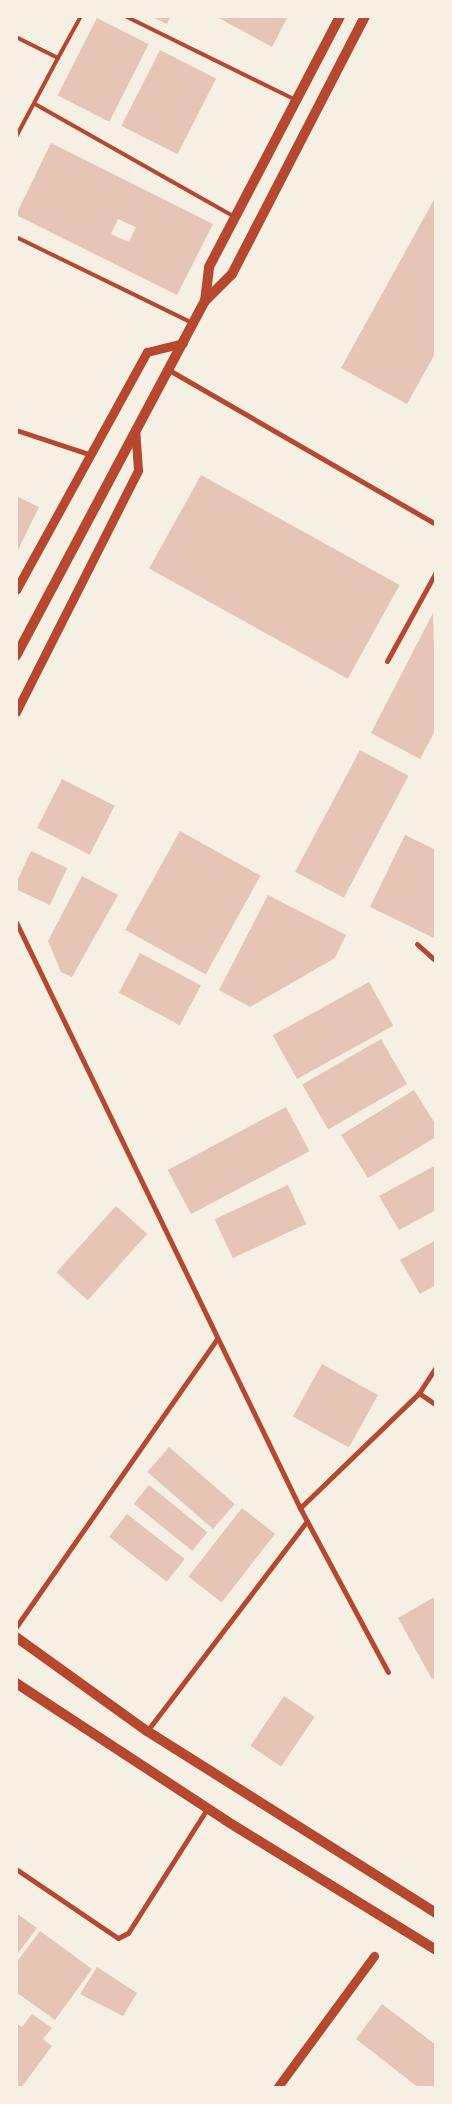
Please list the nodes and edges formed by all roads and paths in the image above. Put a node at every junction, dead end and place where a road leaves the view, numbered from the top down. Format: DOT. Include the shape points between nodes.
graph roads {
  1 [pos="81,16"];
  2 [pos="125,16"];
  3 [pos="340,16"];
  4 [pos="365,16"];
  5 [pos="16,37"];
  6 [pos="58,58"];
  7 [pos="298,101"];
  8 [pos="35,104"];
  9 [pos="16,137"];
  10 [pos="235,216"];
  11 [pos="16,237"];
  12 [pos="206,301"];
  13 [pos="194,324"];
  14 [pos="183,343"];
  15 [pos="169,370"];
  16 [pos="16,430"];
  17 [pos="135,431"];
  18 [pos="88,454"];
  19 [pos="436,524"];
  20 [pos="436,572"];
  21 [pos="16,590"];
  22 [pos="16,656"];
  23 [pos="387,662"];
  24 [pos="16,712"];
  25 [pos="16,922"];
  26 [pos="416,944"];
  27 [pos="436,961"];
  28 [pos="217,1339"];
  29 [pos="436,1367"];
  30 [pos="419,1393"];
  31 [pos="436,1405"];
  32 [pos="300,1508"];
  33 [pos="307,1521"];
  34 [pos="16,1627"];
  35 [pos="16,1637"];
  36 [pos="388,1672"];
  37 [pos="16,1683"];
  38 [pos="147,1731"];
  39 [pos="208,1809"];
  40 [pos="16,1869"];
  41 [pos="436,1913"];
  42 [pos="436,1950"];
  43 [pos="374,1956"];
  44 [pos="277,2088"];
  1 -- 6 [label="lane"];
  2 -- 7 [label="lane"];
  3 -- 7 [label="main road"];
  4 -- 12 [label="main road" via="232,274"];
  5 -- 6 [label="lane"];
  6 -- 8 [label="lane"];
  7 -- 10 [label="main road"];
  8 -- 9 [label="lane"];
  8 -- 10 [label="lane"];
  10 -- 12 [label="main road" via="208,267"];
  11 -- 13 [label="lane"];
  12 -- 13 [label="main road"];
  13 -- 14 [label="main road"];
  14 -- 15 [label="main road"];
  14 -- 18 [label="street" via="147,352"];
  15 -- 17 [label="main road"];
  15 -- 19 [label="street"];
  16 -- 18 [label="street"];
  17 -- 22 [label="main road"];
  17 -- 24 [label="street" via="138,470"];
  18 -- 21 [label="street"];
  20 -- 23 [label="street"];
  25 -- 28 [label="street"];
  26 -- 27 [label="street"];
  28 -- 32 [label="street"];
  28 -- 34 [label="street"];
  29 -- 30 [label="street"];
  30 -- 31 [label="street"];
  30 -- 32 [label="street"];
  32 -- 33 [label="street"];
  33 -- 36 [label="street"];
  33 -- 38 [label="street"];
  35 -- 38 [label="main road"];
  37 -- 39 [label="main road"];
  38 -- 41 [label="main road"];
  39 -- 40 [label="street" via="128,1933 118,1938"];
  39 -- 42 [label="main road"];
  43 -- 44 [label="street"];
}
